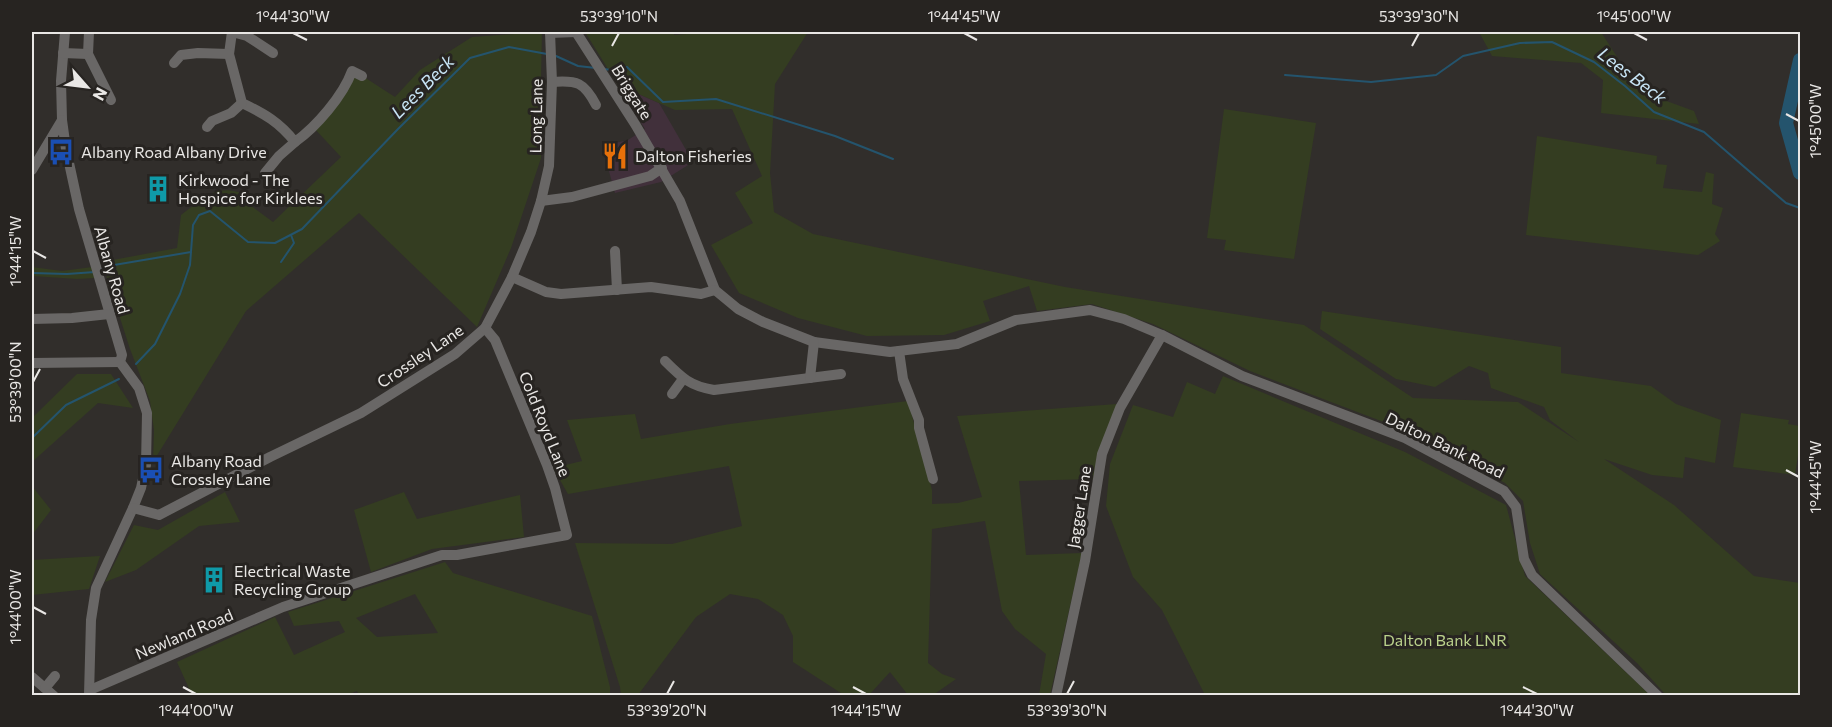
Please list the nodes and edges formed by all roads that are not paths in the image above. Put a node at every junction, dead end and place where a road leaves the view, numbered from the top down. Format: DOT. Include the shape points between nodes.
graph roads {
  1 [pos="64,32"];
  2 [pos="88,32"];
  3 [pos="232,32"];
  4 [pos="576,32"];
  5 [pos="550,35"];
  6 [pos="63,53"];
  7 [pos="273,53"];
  8 [pos="88,54"];
  9 [pos="229,54"];
  10 [pos="174,63"];
  11 [pos="362,76"];
  12 [pos="552,82"];
  13 [pos="111,100"];
  14 [pos="242,103"];
  15 [pos="596,105"];
  16 [pos="62,120"];
  17 [pos="207,127"];
  18 [pos="295,142"];
  19 [pos="662,168"];
  20 [pos="32,170"];
  21 [pos="265,173"];
  22 [pos="541,201"];
  23 [pos="615,251"];
  24 [pos="512,277"];
  25 [pos="617,290"];
  26 [pos="715,290"];
  27 [pos="109,314"];
  28 [pos="32,319"];
  29 [pos="485,328"];
  30 [pos="1162,335"];
  31 [pos="814,342"];
  32 [pos="899,351"];
  33 [pos="665,361"];
  34 [pos="120,362"];
  35 [pos="32,363"];
  36 [pos="842,374"];
  37 [pos="810,378"];
  38 [pos="683,379"];
  39 [pos="672,394"];
  40 [pos="933,479"];
  41 [pos="133,508"];
  42 [pos="567,535"];
  43 [pos="55,676"];
  44 [pos="32,677"];
  45 [pos="50,692"];
  46 [pos="89,693"];
  47 [pos="1056,696"];
  48 [pos="1658,696"];
  1 -- 6 [label="street, Albany Road"];
  2 -- 8 [label="street"];
  3 -- 7 [label="street" via="247,36"];
  3 -- 9 [label="street"];
  4 -- 5 [label="street, Briggate"];
  4 -- 19 [label="street, Briggate"];
  5 -- 12 [label="street, Long Lane"];
  6 -- 8 [label="street"];
  6 -- 16 [label="street, Albany Road"];
  8 -- 13 [label="street"];
  9 -- 10 [label="street" via="198,52 181,55"];
  9 -- 14 [label="street"];
  11 -- 18 [label="street" via="352,72 333,103 309,132"];
  12 -- 15 [label="street" via="581,85"];
  12 -- 22 [label="street, Long Lane" via="549,166"];
  14 -- 17 [label="street"];
  14 -- 18 [label="street" via="271,117"];
  16 -- 20 [label="street"];
  16 -- 27 [label="street, Albany Road" via="79,209"];
  18 -- 21 [label="street"];
  19 -- 22 [label="street" via="650,176 572,197"];
  19 -- 26 [label="street, Briggate" via="680,201"];
  22 -- 24 [label="street, Crossley Lane"];
  23 -- 25 [label="street"];
  24 -- 25 [label="street" via="546,292 561,294"];
  24 -- 29 [label="street, Crossley Lane"];
  25 -- 26 [label="street" via="651,287 700,294"];
  26 -- 31 [label="street, Dalton Bank Road" via="738,309"];
  27 -- 28 [label="street"];
  27 -- 34 [label="street, Albany Road" via="122,355"];
  29 -- 41 [label="street, Crossley Lane" via="455,354 361,413 159,515"];
  29 -- 42 [label="street, Cold Royd Lane" via="495,340 547,465"];
  30 -- 32 [label="street, Dalton Bank Road" via="1090,310 1016,320 957,344"];
  30 -- 47 [label="street, Jagger Lane" via="1120,408 1102,454 1085,561"];
  30 -- 48 [label="street, Dalton Bank Road" via="1242,376 1405,438 1504,491 1516,507 1524,559 1532,575"];
  31 -- 32 [label="street, Dalton Bank Road"];
  31 -- 37 [label="street"];
  32 -- 40 [label="street" via="903,379 919,420"];
  33 -- 38 [label="street"];
  34 -- 35 [label="street"];
  34 -- 41 [label="street, Albany Road" via="140,388 147,412 146,465"];
  36 -- 37 [label="street"];
  37 -- 38 [label="street" via="714,390"];
  38 -- 39 [label="street"];
  41 -- 46 [label="street, Albany Road" via="96,588"];
  42 -- 46 [label="street, Newland Road" via="442,555 283,607"];
  43 -- 45 [label="street"];
  44 -- 45 [label="street"];
}
